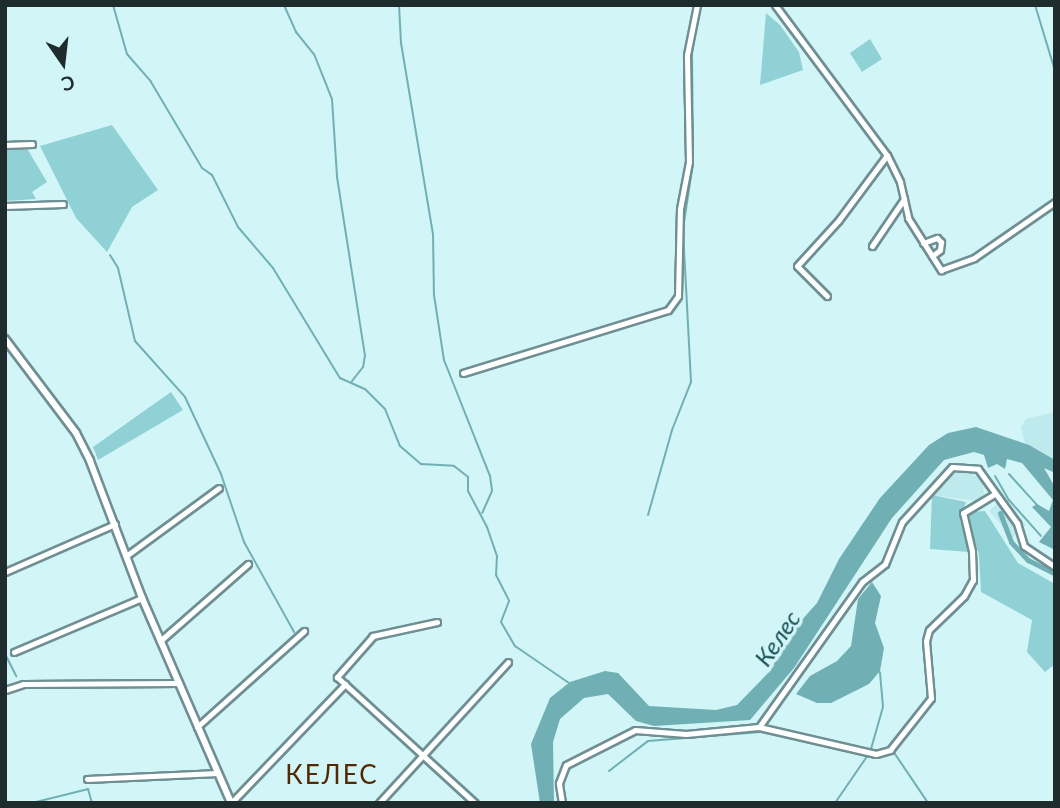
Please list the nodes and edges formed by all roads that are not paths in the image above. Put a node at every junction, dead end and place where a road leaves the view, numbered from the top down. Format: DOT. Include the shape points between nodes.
graph roads {
  1 [pos="697,5"];
  2 [pos="775,5"];
  3 [pos="32,144"];
  4 [pos="5,145"];
  5 [pos="887,155"];
  6 [pos="904,199"];
  7 [pos="1055,202"];
  8 [pos="63,204"];
  9 [pos="5,206"];
  10 [pos="922,243"];
  11 [pos="872,246"];
  12 [pos="932,257"];
  13 [pos="827,296"];
  14 [pos="5,339"];
  15 [pos="463,373"];
  16 [pos="219,488"];
  17 [pos="993,495"];
  18 [pos="115,524"];
  19 [pos="126,556"];
  20 [pos="248,564"];
  21 [pos="1055,567"];
  22 [pos="5,572"];
  23 [pos="142,598"];
  24 [pos="437,622"];
  25 [pos="304,631"];
  26 [pos="160,641"];
  27 [pos="14,652"];
  28 [pos="508,662"];
  29 [pos="179,683"];
  30 [pos="345,684"];
  31 [pos="5,690"];
  32 [pos="197,727"];
  33 [pos="759,727"];
  34 [pos="423,755"];
  35 [pos="218,773"];
  36 [pos="87,779"];
  37 [pos="231,803"];
  38 [pos="379,803"];
  39 [pos="475,803"];
  40 [pos="562,803"];
  1 -- 15 [label="street" via="687,55 689,162 680,209 678,296 668,310"];
  2 -- 5 [label="street"];
  3 -- 4 [label="street"];
  5 -- 6 [label="street"];
  5 -- 13 [label="street" via="838,221 797,265"];
  6 -- 10 [label="street"];
  6 -- 11 [label="street"];
  7 -- 12 [label="street" via="954,268 942,270"];
  8 -- 9 [label="street"];
  10 -- 12 [label="street"];
  10 -- 12 [label="street" via="937,237 941,242"];
  14 -- 18 [label="main road" via="76,433"];
  16 -- 19 [label="street"];
  17 -- 21 [label="street" via="1017,523 1024,546"];
  17 -- 33 [label="street" via="974,467 958,466 945,472 894,533 884,564 862,582"];
  17 -- 33 [label="street" via="963,513 973,580 964,596 929,630 926,648 933,693 896,745 876,754"];
  18 -- 19 [label="main road"];
  18 -- 22 [label="street"];
  19 -- 23 [label="main road"];
  20 -- 26 [label="street"];
  23 -- 26 [label="main road"];
  23 -- 27 [label="street"];
  24 -- 30 [label="street" via="373,636 337,677"];
  25 -- 32 [label="street"];
  26 -- 29 [label="main road"];
  28 -- 34 [label="street"];
  29 -- 31 [label="street" via="23,684"];
  29 -- 32 [label="main road"];
  30 -- 34 [label="street"];
  30 -- 37 [label="street"];
  32 -- 35 [label="main road"];
  33 -- 40 [label="street" via="686,734 625,732 566,765 559,783"];
  34 -- 38 [label="street"];
  34 -- 39 [label="street"];
  35 -- 36 [label="street"];
  35 -- 37 [label="main road"];
}
